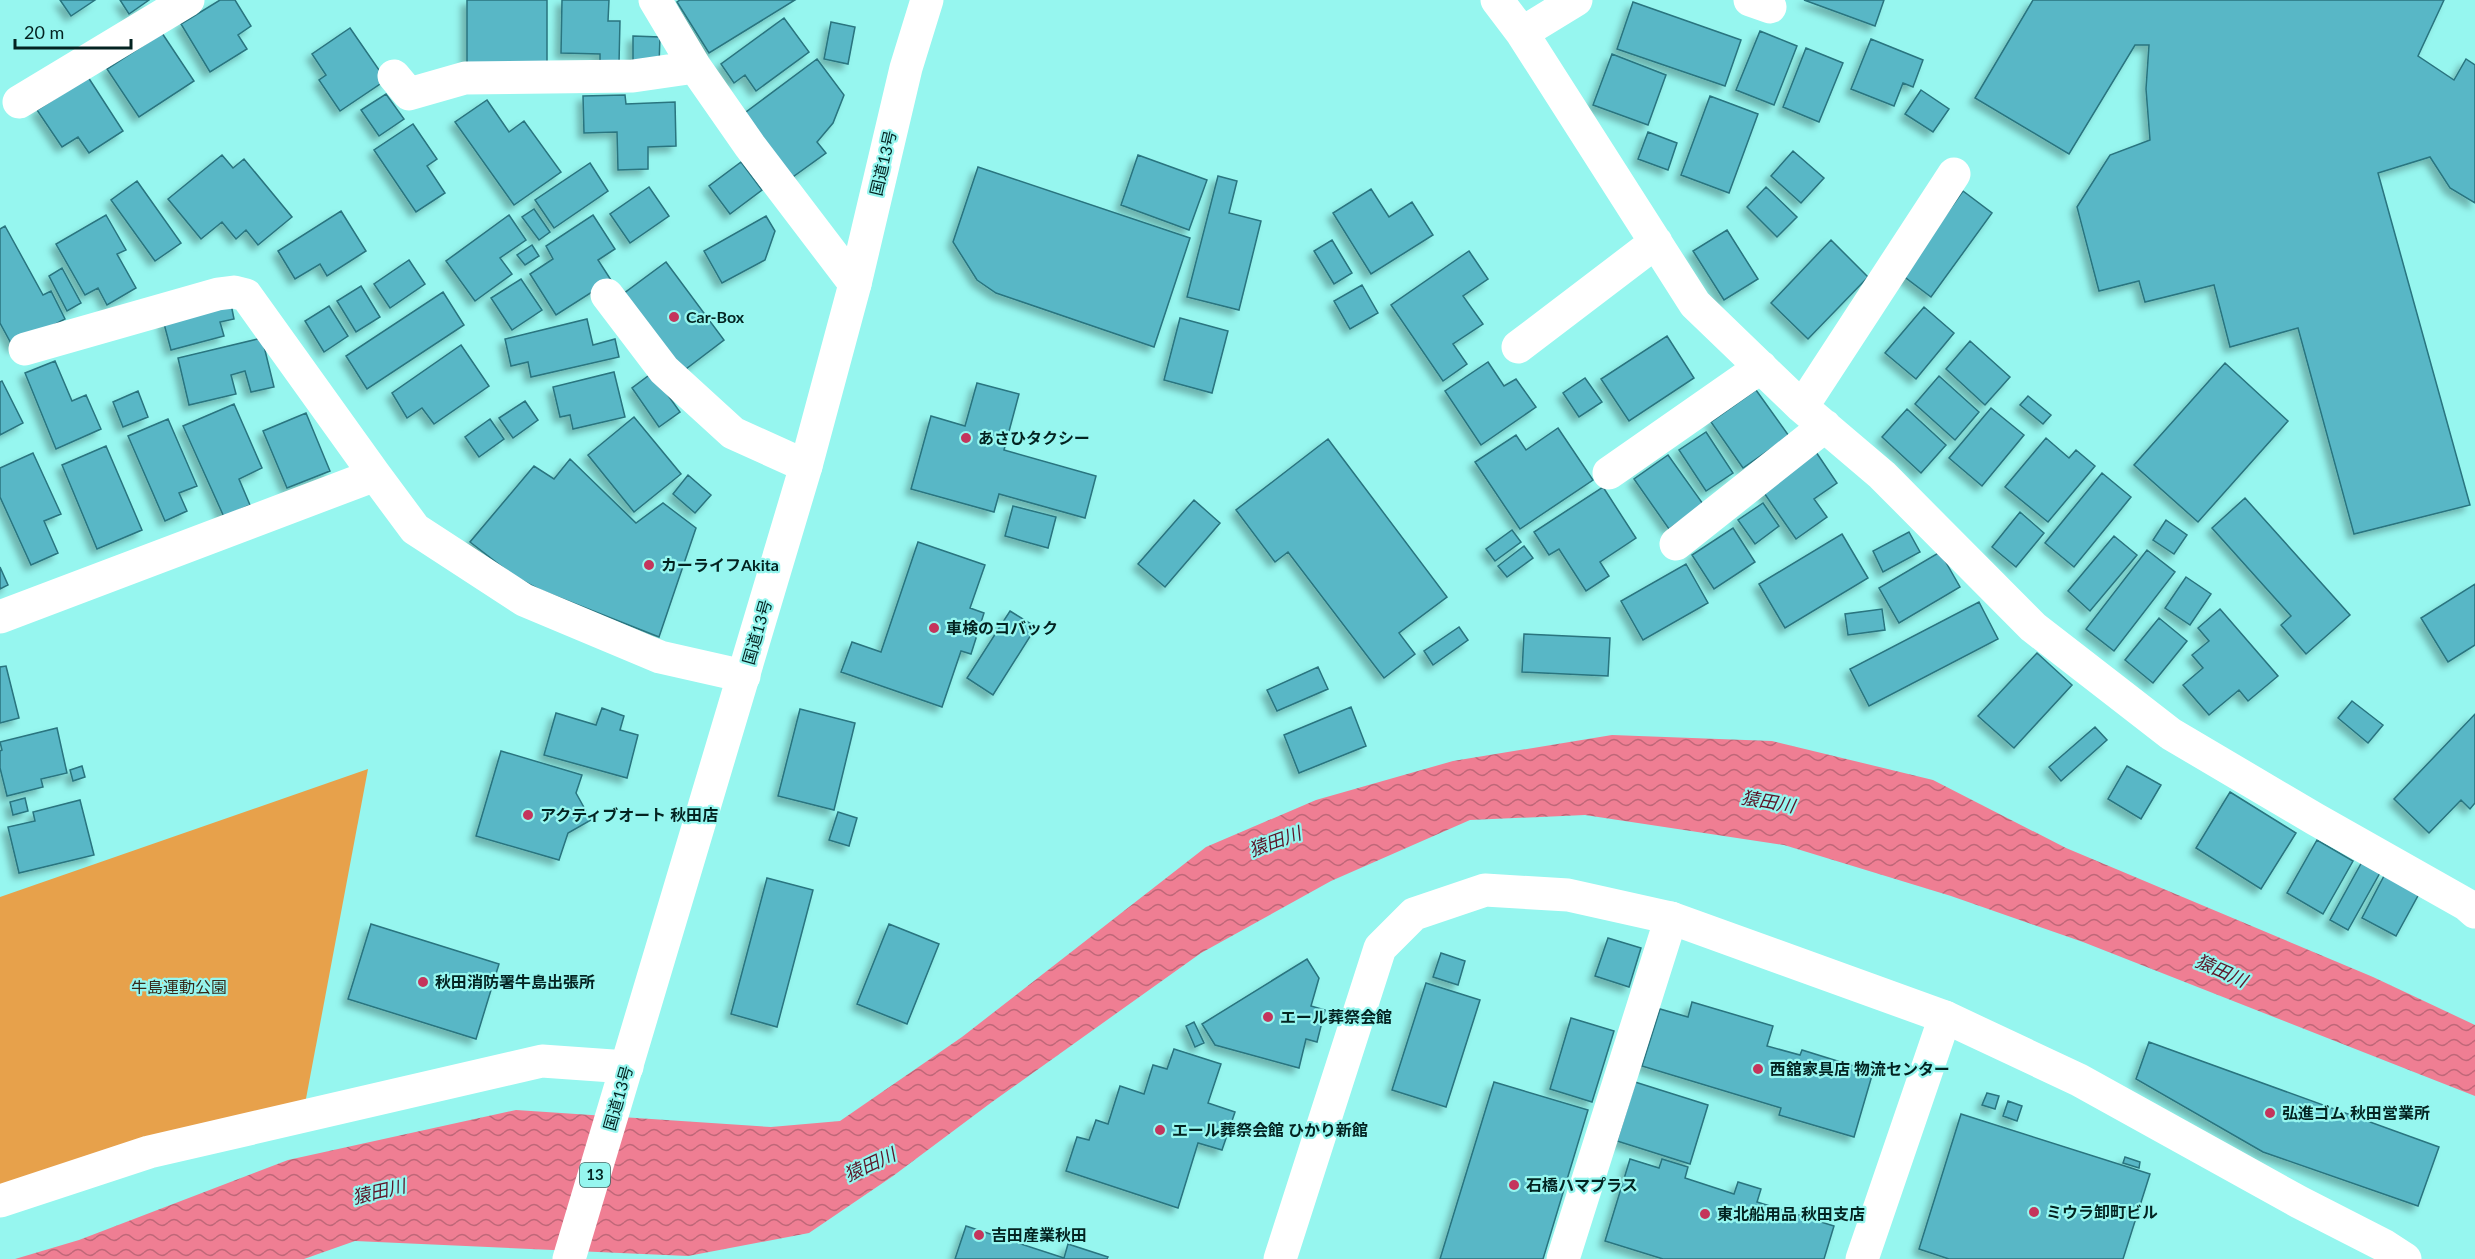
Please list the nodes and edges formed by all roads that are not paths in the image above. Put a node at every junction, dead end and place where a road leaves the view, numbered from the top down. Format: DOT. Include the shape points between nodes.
graph roads {
  1 [pos="188,0"];
  2 [pos="655,0"];
  3 [pos="927,0"];
  4 [pos="1497,0"];
  5 [pos="1576,0"];
  6 [pos="1522,33"];
  7 [pos="695,67"];
  8 [pos="394,76"];
  9 [pos="19,102"];
  10 [pos="1954,174"];
  11 [pos="1656,242"];
  12 [pos="855,284"];
  13 [pos="607,295"];
  14 [pos="1518,347"];
  15 [pos="25,349"];
  16 [pos="1761,367"];
  17 [pos="1814,416"];
  18 [pos="806,466"];
  19 [pos="1609,473"];
  20 [pos="375,475"];
  21 [pos="1676,544"];
  22 [pos="0,617"];
  23 [pos="744,676"];
  24 [pos="2475,912"];
  25 [pos="1671,918"];
  26 [pos="1945,1017"];
  27 [pos="624,1079"];
  28 [pos="0,1201"];
  29 [pos="2390,1255"];
  30 [pos="569,1259"];
  31 [pos="1280,1259"];
  32 [pos="1563,1259"];
  33 [pos="1862,1259"];
  1 -- 9 [label="main road"];
  2 -- 7 [label="main road"];
  3 -- 12 [label="main road, 国道13号 / 13" via="906,68"];
  4 -- 6 [label="main road"];
  5 -- 6 [label="main road"];
  6 -- 11 [label="main road"];
  7 -- 8 [label="main road" via="633,76 465,78 408,94"];
  7 -- 12 [label="main road"];
  10 -- 17 [label="main road"];
  11 -- 14 [label="main road"];
  11 -- 16 [label="main road" via="1695,304"];
  12 -- 18 [label="main road, 国道13号 / 13"];
  13 -- 18 [label="main road" via="664,370 733,433"];
  15 -- 20 [label="main road" via="218,294 246,295"];
  16 -- 17 [label="main road"];
  16 -- 19 [label="main road"];
  17 -- 21 [label="main road"];
  17 -- 24 [label="main road" via="1882,475 2033,627 2171,735"];
  18 -- 23 [label="main road, 国道13号 / 13"];
  20 -- 22 [label="main road"];
  20 -- 23 [label="main road" via="415,529 524,600 660,657"];
  23 -- 27 [label="main road, 国道13号 / 13"];
  25 -- 26 [label="main road"];
  25 -- 31 [label="main road" via="1568,896 1485,890 1414,914 1380,948"];
  25 -- 32 [label="main road"];
  26 -- 29 [label="main road" via="2079,1080"];
  26 -- 33 [label="main road"];
  27 -- 28 [label="main road" via="542,1061 148,1152"];
  27 -- 30 [label="main road, 国道13号 / 13"];
}
